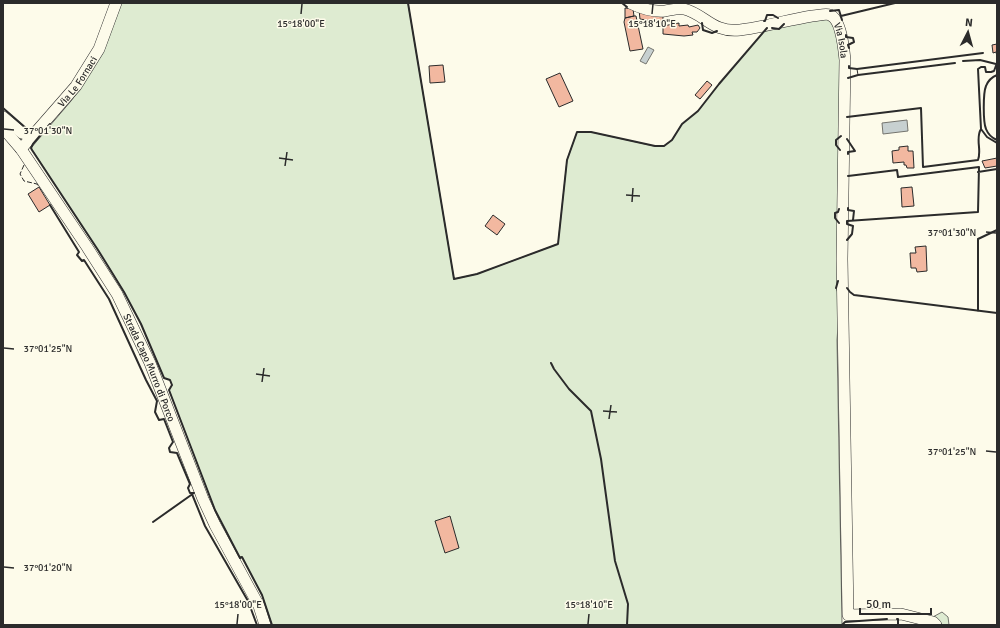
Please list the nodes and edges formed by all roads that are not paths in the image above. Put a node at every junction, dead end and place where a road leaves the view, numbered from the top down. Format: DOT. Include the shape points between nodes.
graph roads {
  1 [pos="116,3"];
  2 [pos="630,3"];
  3 [pos="3,117"];
  4 [pos="3,128"];
  5 [pos="32,136"];
  6 [pos="21,149"];
  7 [pos="265,625"];
  8 [pos="936,625"];
  1 -- 5 [label="street, Via Le Fornaci" via="99,49 76,86"];
  2 -- 8 [label="street, Via Isola" via="651,10 683,9 716,27 728,30 825,15 831,15 836,19 845,60 843,252 848,615 901,614"];
  3 -- 5 [label="street" via="22,133"];
  4 -- 6 [label="street, Strada Capo Murro di Porco"];
  5 -- 6 [label="street, Via Le Fornaci"];
  6 -- 7 [label="street, Strada Capo Murro di Porco" via="117,294 150,363 214,525 259,606"];
}
